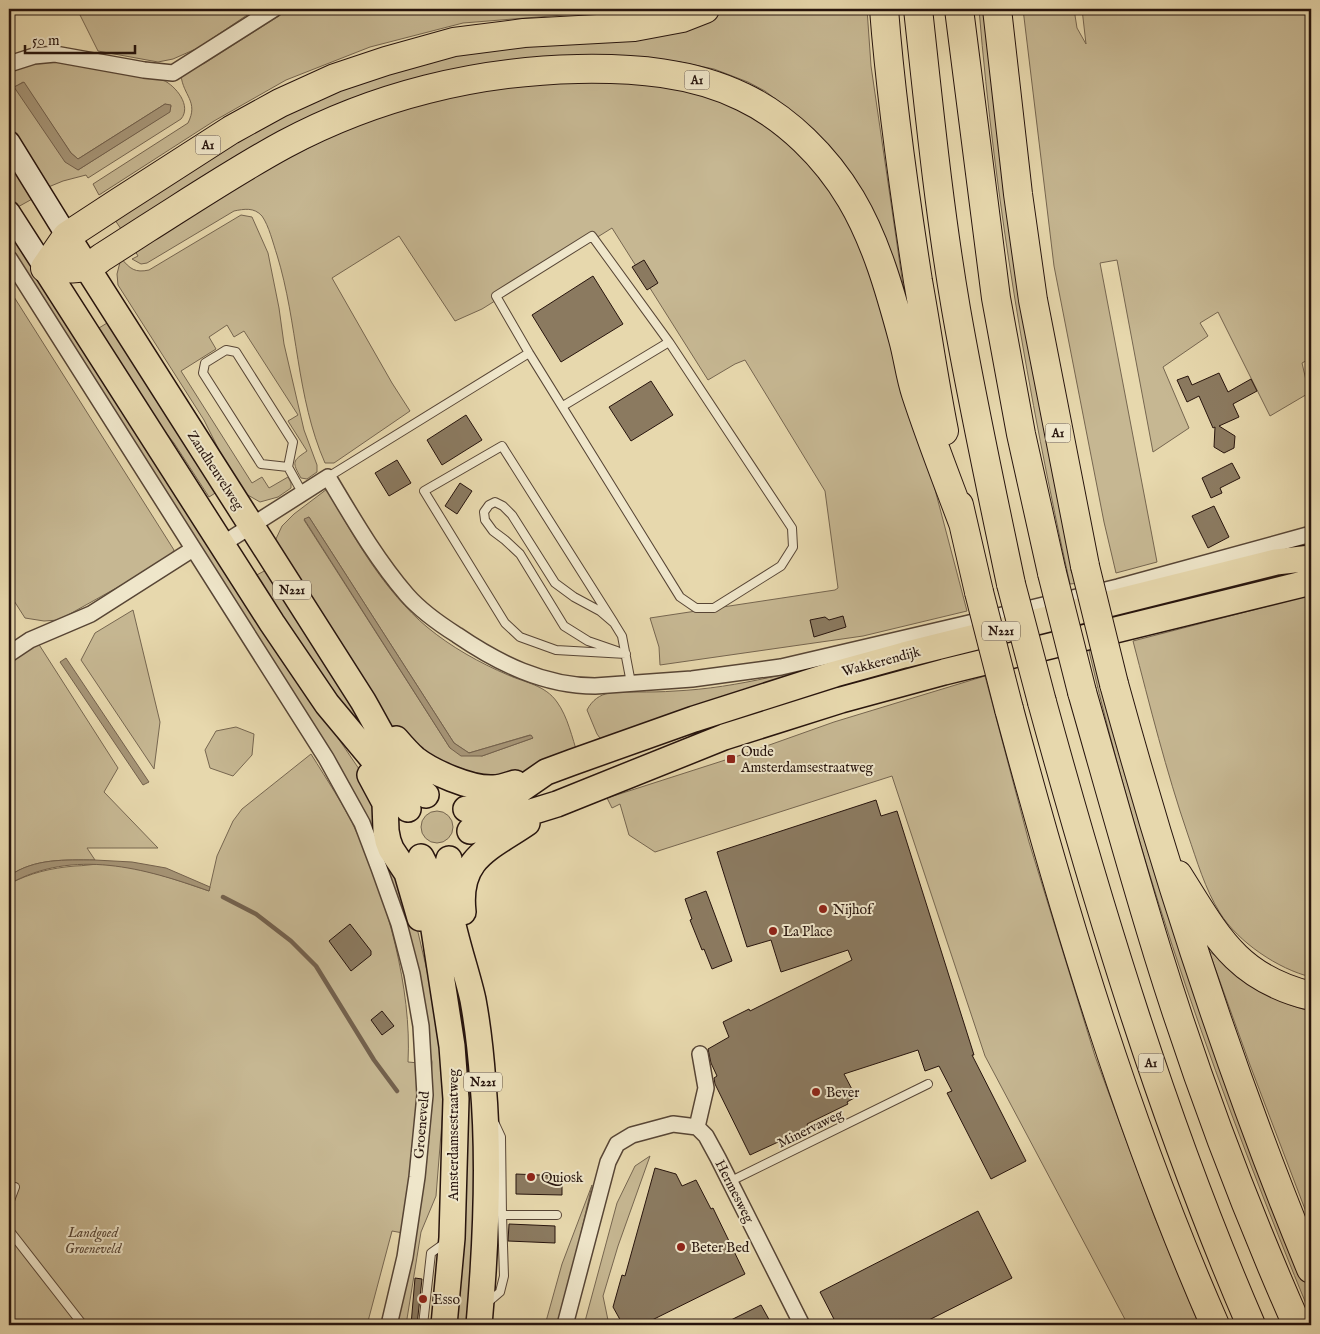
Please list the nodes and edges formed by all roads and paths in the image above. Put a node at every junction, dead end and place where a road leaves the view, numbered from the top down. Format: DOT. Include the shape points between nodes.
graph roads {
  1 [pos="274,9"];
  2 [pos="705,9"];
  3 [pos="884,9"];
  4 [pos="918,9"];
  5 [pos="959,9"];
  6 [pos="997,9"];
  7 [pos="258,13"];
  8 [pos="9,64"];
  9 [pos="9,142"];
  10 [pos="9,212"];
  11 [pos="67,236"];
  12 [pos="9,258"];
  13 [pos="87,267"];
  14 [pos="45,268"];
  15 [pos="669,342"];
  16 [pos="529,353"];
  17 [pos="563,406"];
  18 [pos="288,467"];
  19 [pos="328,477"];
  20 [pos="303,494"];
  21 [pos="963,523"];
  22 [pos="252,526"];
  23 [pos="1311,534"];
  24 [pos="221,545"];
  25 [pos="193,549"];
  26 [pos="1311,558"];
  27 [pos="1311,582"];
  28 [pos="614,623"];
  29 [pos="9,654"];
  30 [pos="626,654"];
  31 [pos="630,683"];
  32 [pos="363,701"];
  33 [pos="327,704"];
  34 [pos="546,772"];
  35 [pos="417,802"];
  36 [pos="557,804"];
  37 [pos="468,820"];
  38 [pos="1160,846"];
  39 [pos="421,857"];
  40 [pos="449,859"];
  41 [pos="1311,996"];
  42 [pos="444,1000"];
  43 [pos="473,1000"];
  44 [pos="700,1054"];
  45 [pos="928,1084"];
  46 [pos="484,1105"];
  47 [pos="697,1128"];
  48 [pos="731,1181"];
  49 [pos="15,1187"];
  50 [pos="9,1203"];
  51 [pos="502,1215"];
  52 [pos="557,1215"];
  53 [pos="9,1230"];
  54 [pos="452,1238"];
  55 [pos="1311,1269"];
  56 [pos="479,1317"];
  57 [pos="83,1325"];
  58 [pos="389,1325"];
  59 [pos="423,1325"];
  60 [pos="444,1325"];
  61 [pos="565,1325"];
  62 [pos="802,1325"];
  63 [pos="1215,1325"];
  64 [pos="1251,1325"];
  65 [pos="1297,1325"];
  1 -- 7 [label="street"];
  2 -- 11 [label="highway, A1" via="682,18 634,28 524,33 454,42 336,78 231,130"];
  3 -- 21 [label="highway, A1" via="905,198 936,389"];
  4 -- 64 [label="highway, A1, bridge" via="956,308 1012,584 1072,812 1130,1000 1171,1121"];
  5 -- 65 [label="highway, bridge" via="996,298 1021,434 1082,692 1161,964 1210,1108"];
  6 -- 38 [label="highway, A1, bridge" via="1034,300 1085,566 1114,684"];
  7 -- 8 [label="street" via="173,73 55,54 34,56"];
  9 -- 11 [label="main road, Zandheuvelweg / N221"];
  10 -- 14 [label="main road, N221"];
  11 -- 13 [label="main road, Zandheuvelweg / N221"];
  11 -- 14 [label="highway, A1"];
  12 -- 25 [label="street"];
  13 -- 14 [label="highway"];
  13 -- 21 [label="highway, A1" via="252,162 308,132 369,106 461,81 519,72 611,68 690,78 745,98 776,117 808,144 850,197 875,249 915,392"];
  13 -- 22 [label="main road, Zandheuvelweg / N221"];
  14 -- 24 [label="main road, N221"];
  15 -- 16 [label="lane" via="592,236 496,296"];
  15 -- 17 [label="lane"];
  15 -- 17 [label="lane" via="792,528 793,547 781,566 714,608 696,608 680,597"];
  16 -- 17 [label="lane"];
  16 -- 19 [label="lane"];
  18 -- 18 [label="lane" via="293,442 236,352 226,350 205,363 204,373 261,464"];
  18 -- 20 [label="lane"];
  19 -- 20 [label="street"];
  19 -- 31 [label="street, Wakkerendijk" via="377,557 426,615 484,654 543,679 582,686"];
  20 -- 22 [label="street"];
  21 -- 63 [label="highway, A1, bridge" via="1057,883 1138,1132"];
  22 -- 24 [label="street"];
  22 -- 32 [label="main road, Zandheuvelweg / N221"];
  23 -- 31 [label="street, Wakkerendijk" via="1118,587 781,667 692,679"];
  24 -- 33 [label="main road, N221"];
  25 -- 29 [label="street" via="91,614 30,640"];
  25 -- 58 [label="street, Groeneveld" via="326,758 362,823 399,924 412,974 422,1026 425,1095 405,1257"];
  26 -- 34 [label="main road, Wakkerendijk / N221" via="1276,562 904,654 694,719"];
  27 -- 36 [label="main road, Wakkerendijk / N221" via="841,700 724,737"];
  28 -- 30 [label="lane" via="622,636"];
  28 -- 30 [label="lane" via="555,583 512,515 495,502 489,505 484,512 485,520 520,554 564,626 588,641"];
  28 -- 30 [label="lane" via="502,446 424,492 506,623 520,637 556,650"];
  30 -- 31 [label="lane"];
  32 -- 34 [label="main road, N221" via="413,758 470,785 496,788"];
  32 -- 35 [label="main road, Zandheuvelweg / N221" via="412,781"];
  33 -- 35 [label="main road, N221" via="404,802"];
  33 -- 42 [label="main road, N221" via="385,803 388,841 407,873"];
  34 -- 37 [label="main road, Wakkerendijk / N221" via="510,798 481,807"];
  35 -- 37 [label="main road" via="434,793 449,795 455,798"];
  35 -- 39 [label="main road, N221" via="403,821 403,833 411,850"];
  36 -- 37 [label="main road, Wakkerendijk / N221"];
  36 -- 43 [label="main road, N221" via="492,844 477,858 465,877 462,903"];
  37 -- 40 [label="main road" via="468,840 463,849"];
  38 -- 41 [label="highway, A1" via="1209,925 1241,962 1267,980"];
  38 -- 55 [label="highway, A1" via="1198,968 1253,1124"];
  39 -- 40 [label="main road" via="438,861"];
  39 -- 42 [label="main road, Amsterdamsestraatweg / N221" via="428,881"];
  40 -- 43 [label="main road, Amsterdamsestraatweg / N221" via="449,905"];
  42 -- 54 [label="main road, Amsterdamsestraatweg / N221" via="456,1099"];
  43 -- 46 [label="main road, Amsterdamsestraatweg / N221"];
  44 -- 47 [label="street" via="706,1088"];
  45 -- 48 [label="lane, Minervaweg"];
  46 -- 51 [label="lane" via="501,1137"];
  46 -- 56 [label="main road, Amsterdamsestraatweg / N221" via="485,1192"];
  47 -- 48 [label="street, Hermesweg" via="706,1136"];
  47 -- 61 [label="street" via="673,1124 632,1135 617,1144 608,1162"];
  48 -- 62 [label="street, Hermesweg"];
  49 -- 50 [label="lane"];
  51 -- 52 [label="lane"];
  51 -- 56 [label="lane" via="504,1276 500,1292"];
  53 -- 57 [label="lane"];
  54 -- 59 [label="lane" via="431,1253"];
  54 -- 60 [label="main road, Amsterdamsestraatweg / N221"];
}
